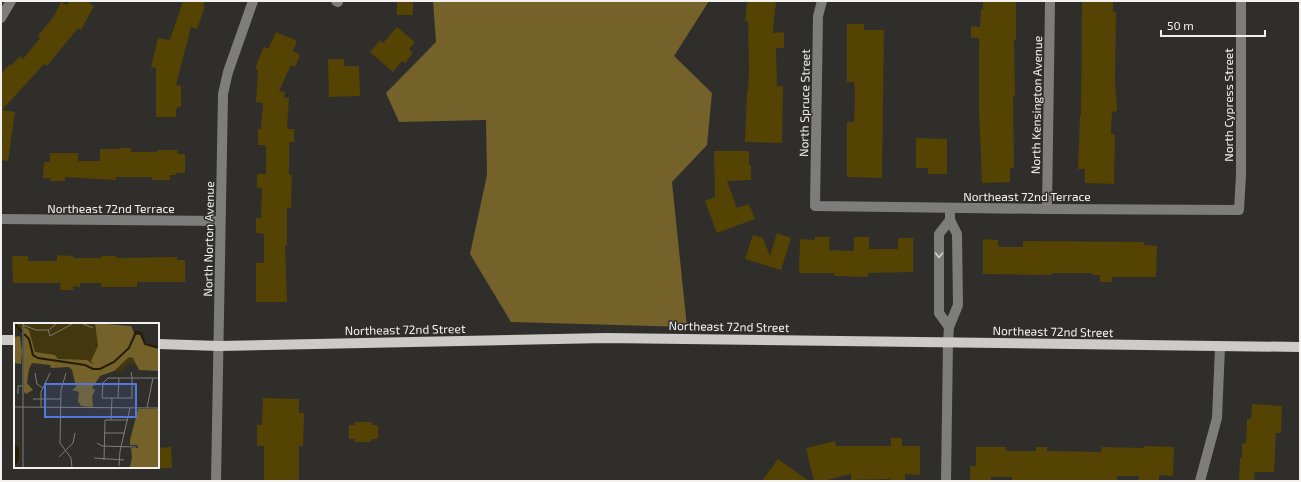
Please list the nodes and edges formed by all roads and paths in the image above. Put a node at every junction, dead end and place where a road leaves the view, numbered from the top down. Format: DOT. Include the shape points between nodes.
graph roads {
  1 [pos="11,1"];
  2 [pos="253,1"];
  3 [pos="822,1"];
  4 [pos="1050,1"];
  5 [pos="1241,1"];
  6 [pos="1,18"];
  7 [pos="815,206"];
  8 [pos="950,208"];
  9 [pos="1047,209"];
  10 [pos="1239,210"];
  11 [pos="1,219"];
  12 [pos="950,220"];
  13 [pos="220,221"];
  14 [pos="949,327"];
  15 [pos="1,340"];
  16 [pos="14,340"];
  17 [pos="948,342"];
  18 [pos="159,344"];
  19 [pos="220,346"];
  20 [pos="1220,347"];
  21 [pos="1300,347"];
  22 [pos="216,481"];
  23 [pos="946,481"];
  24 [pos="1200,481"];
  1 -- 6 [label="street"];
  2 -- 13 [label="street, North Norton Avenue" via="228,72 224,94"];
  3 -- 7 [label="street, North Spruce Street" via="818,16"];
  4 -- 9 [label="street, North Kensington Avenue"];
  5 -- 10 [label="street, North Cypress Street"];
  7 -- 8 [label="street, Northeast 72nd Terrace"];
  8 -- 9 [label="street, Northeast 72nd Terrace"];
  8 -- 12 [label="street"];
  9 -- 10 [label="street, Northeast 72nd Terrace"];
  11 -- 13 [label="street, Northeast 72nd Terrace"];
  12 -- 14 [label="street" via="957,234 958,305"];
  12 -- 14 [label="street, one-way" via="939,234 939,313"];
  13 -- 19 [label="street, North Norton Avenue"];
  14 -- 17 [label="street"];
  15 -- 16 [label="main road"];
  17 -- 19 [label="main road, Northeast 72nd Street" via="606,338"];
  17 -- 20 [label="main road, Northeast 72nd Street"];
  17 -- 23 [label="street"];
  18 -- 19 [label="main road, Northeast 72nd Street"];
  19 -- 22 [label="street, North Norton Avenue"];
  20 -- 21 [label="main road, Northeast 72nd Street"];
  20 -- 24 [label="street" via="1217,418"];
}
